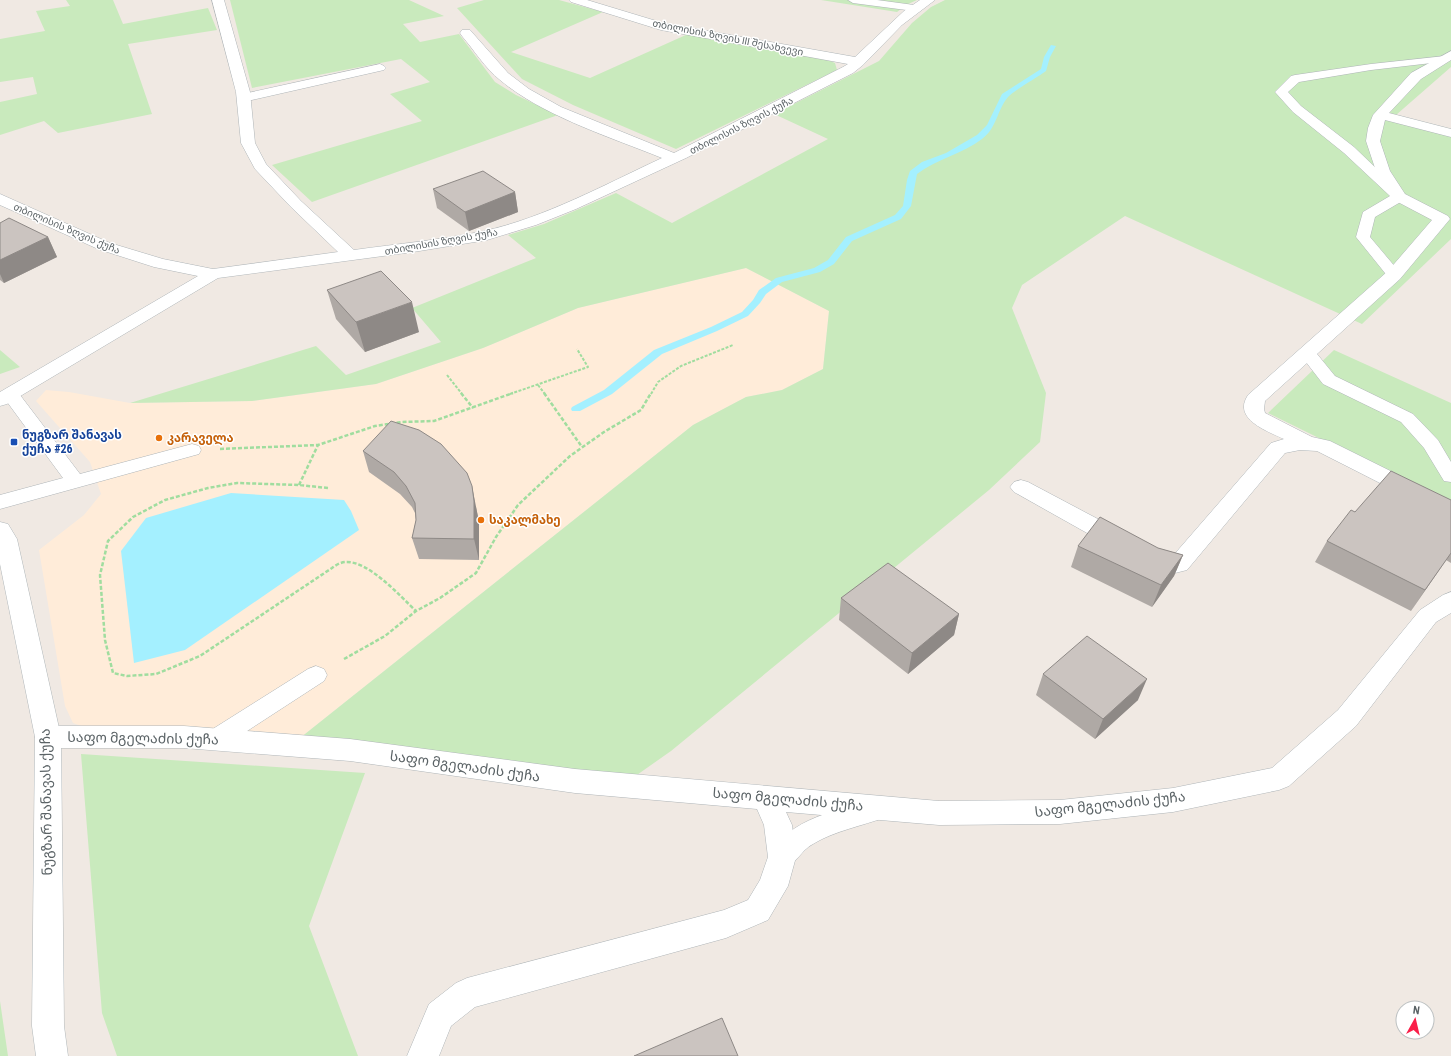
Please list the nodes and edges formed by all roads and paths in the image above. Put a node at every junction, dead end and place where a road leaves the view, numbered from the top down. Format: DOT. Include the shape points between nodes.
graph roads {
  1 [pos="218,0"];
  2 [pos="575,0"];
  3 [pos="853,0"];
  4 [pos="930,0"];
  5 [pos="914,8"];
  6 [pos="466,33"];
  7 [pos="1448,57"];
  8 [pos="859,62"];
  9 [pos="380,68"];
  10 [pos="243,98"];
  11 [pos="1380,115"];
  12 [pos="1451,133"];
  13 [pos="674,158"];
  14 [pos="1399,197"];
  15 [pos="0,199"];
  16 [pos="350,255"];
  17 [pos="213,274"];
  18 [pos="1394,275"];
  19 [pos="733,345"];
  20 [pos="577,349"];
  21 [pos="1307,353"];
  22 [pos="447,375"];
  23 [pos="538,385"];
  24 [pos="5,398"];
  25 [pos="473,408"];
  26 [pos="1307,443"];
  27 [pos="318,445"];
  28 [pos="582,447"];
  29 [pos="192,450"];
  30 [pos="1451,476"];
  31 [pos="76,482"];
  32 [pos="299,485"];
  33 [pos="1021,487"];
  34 [pos="328,488"];
  35 [pos="0,502"];
  36 [pos="1451,510"];
  37 [pos="0,530"];
  38 [pos="1451,601"];
  39 [pos="416,611"];
  40 [pos="316,675"];
  41 [pos="48,737"];
  42 [pos="216,739"];
  43 [pos="765,798"];
  44 [pos="883,807"];
  45 [pos="782,857"];
  46 [pos="52,1056"];
  47 [pos="423,1056"];
  1 -- 10 [label="street"];
  2 -- 8 [label="street, თბილისის ზღვის III შესახვევი" via="661,26"];
  3 -- 5 [label="lane"];
  4 -- 5 [label="street, თბილისის ზღვის ქუჩა"];
  5 -- 8 [label="street, თბილისის ზღვის ქუჩა"];
  6 -- 13 [label="street" via="503,76 524,92 556,110"];
  7 -- 11 [label="street" via="1416,76"];
  7 -- 14 [label="lane" via="1295,79 1281,92 1297,109 1349,150"];
  8 -- 13 [label="street, თბილისის ზღვის ქუჩა" via="841,74"];
  9 -- 10 [label="lane"];
  10 -- 16 [label="street" via="248,143 260,166"];
  11 -- 12 [label="street"];
  11 -- 14 [label="street" via="1373,141 1383,171"];
  13 -- 16 [label="street, თბილისის ზღვის ქუჩა" via="570,206 487,235"];
  14 -- 18 [label="lane" via="1368,215 1363,237"];
  14 -- 18 [label="street" via="1442,219"];
  15 -- 17 [label="street, თბილისის ზღვის ქუჩა" via="104,246 160,263"];
  16 -- 17 [label="street, თბილისის ზღვის ქუჩა"];
  17 -- 24 [label="street"];
  18 -- 21 [label="street"];
  19 -- 28 [label="path" via="681,366 658,382 641,410"];
  20 -- 23 [label="path" via="588,367"];
  21 -- 26 [label="street" via="1255,399 1254,410 1257,417 1268,424"];
  21 -- 30 [label="lane" via="1329,380 1406,418 1431,444"];
  22 -- 25 [label="path"];
  23 -- 25 [label="path"];
  23 -- 28 [label="path"];
  24 -- 31 [label="lane"];
  25 -- 27 [label="path" via="434,421 375,426"];
  26 -- 33 [label="street" via="1291,443 1278,448 1189,553 1179,564 1171,566 1158,562"];
  26 -- 36 [label="street" via="1323,446"];
  27 -- 29 [label="path"];
  27 -- 32 [label="path"];
  28 -- 39 [label="path" via="518,505 476,573"];
  29 -- 31 [label="lane"];
  31 -- 35 [label="lane"];
  32 -- 34 [label="path"];
  32 -- 39 [label="path" via="237,483 165,500 133,517 108,541 100,575 105,640 113,673 127,676 156,674 200,656 327,571 347,562 368,568"];
  37 -- 41 [label="street, ნუგზარ შანავას ქუჩა" via="6,539"];
  38 -- 44 [label="street, საფო მგელაძის ქუჩა" via="1428,616 1347,718 1279,778 1172,800 1060,812 939,813"];
  39 -- 40 [label="path" via="385,636"];
  40 -- 42 [label="lane"];
  41 -- 42 [label="street, საფო მგელაძის ქუჩა"];
  41 -- 46 [label="street, ნუგზარ შანავას ქუჩა" via="48,1026"];
  42 -- 43 [label="street, საფო მგელაძის ქუჩა" via="350,750 574,781"];
  43 -- 44 [label="street, საფო მგელაძის ქუჩა"];
  43 -- 45 [label="street" via="778,825"];
  44 -- 45 [label="lane" via="803,836"];
  45 -- 47 [label="street" via="773,886 758,910 726,924 467,994 440,1015"];
}
